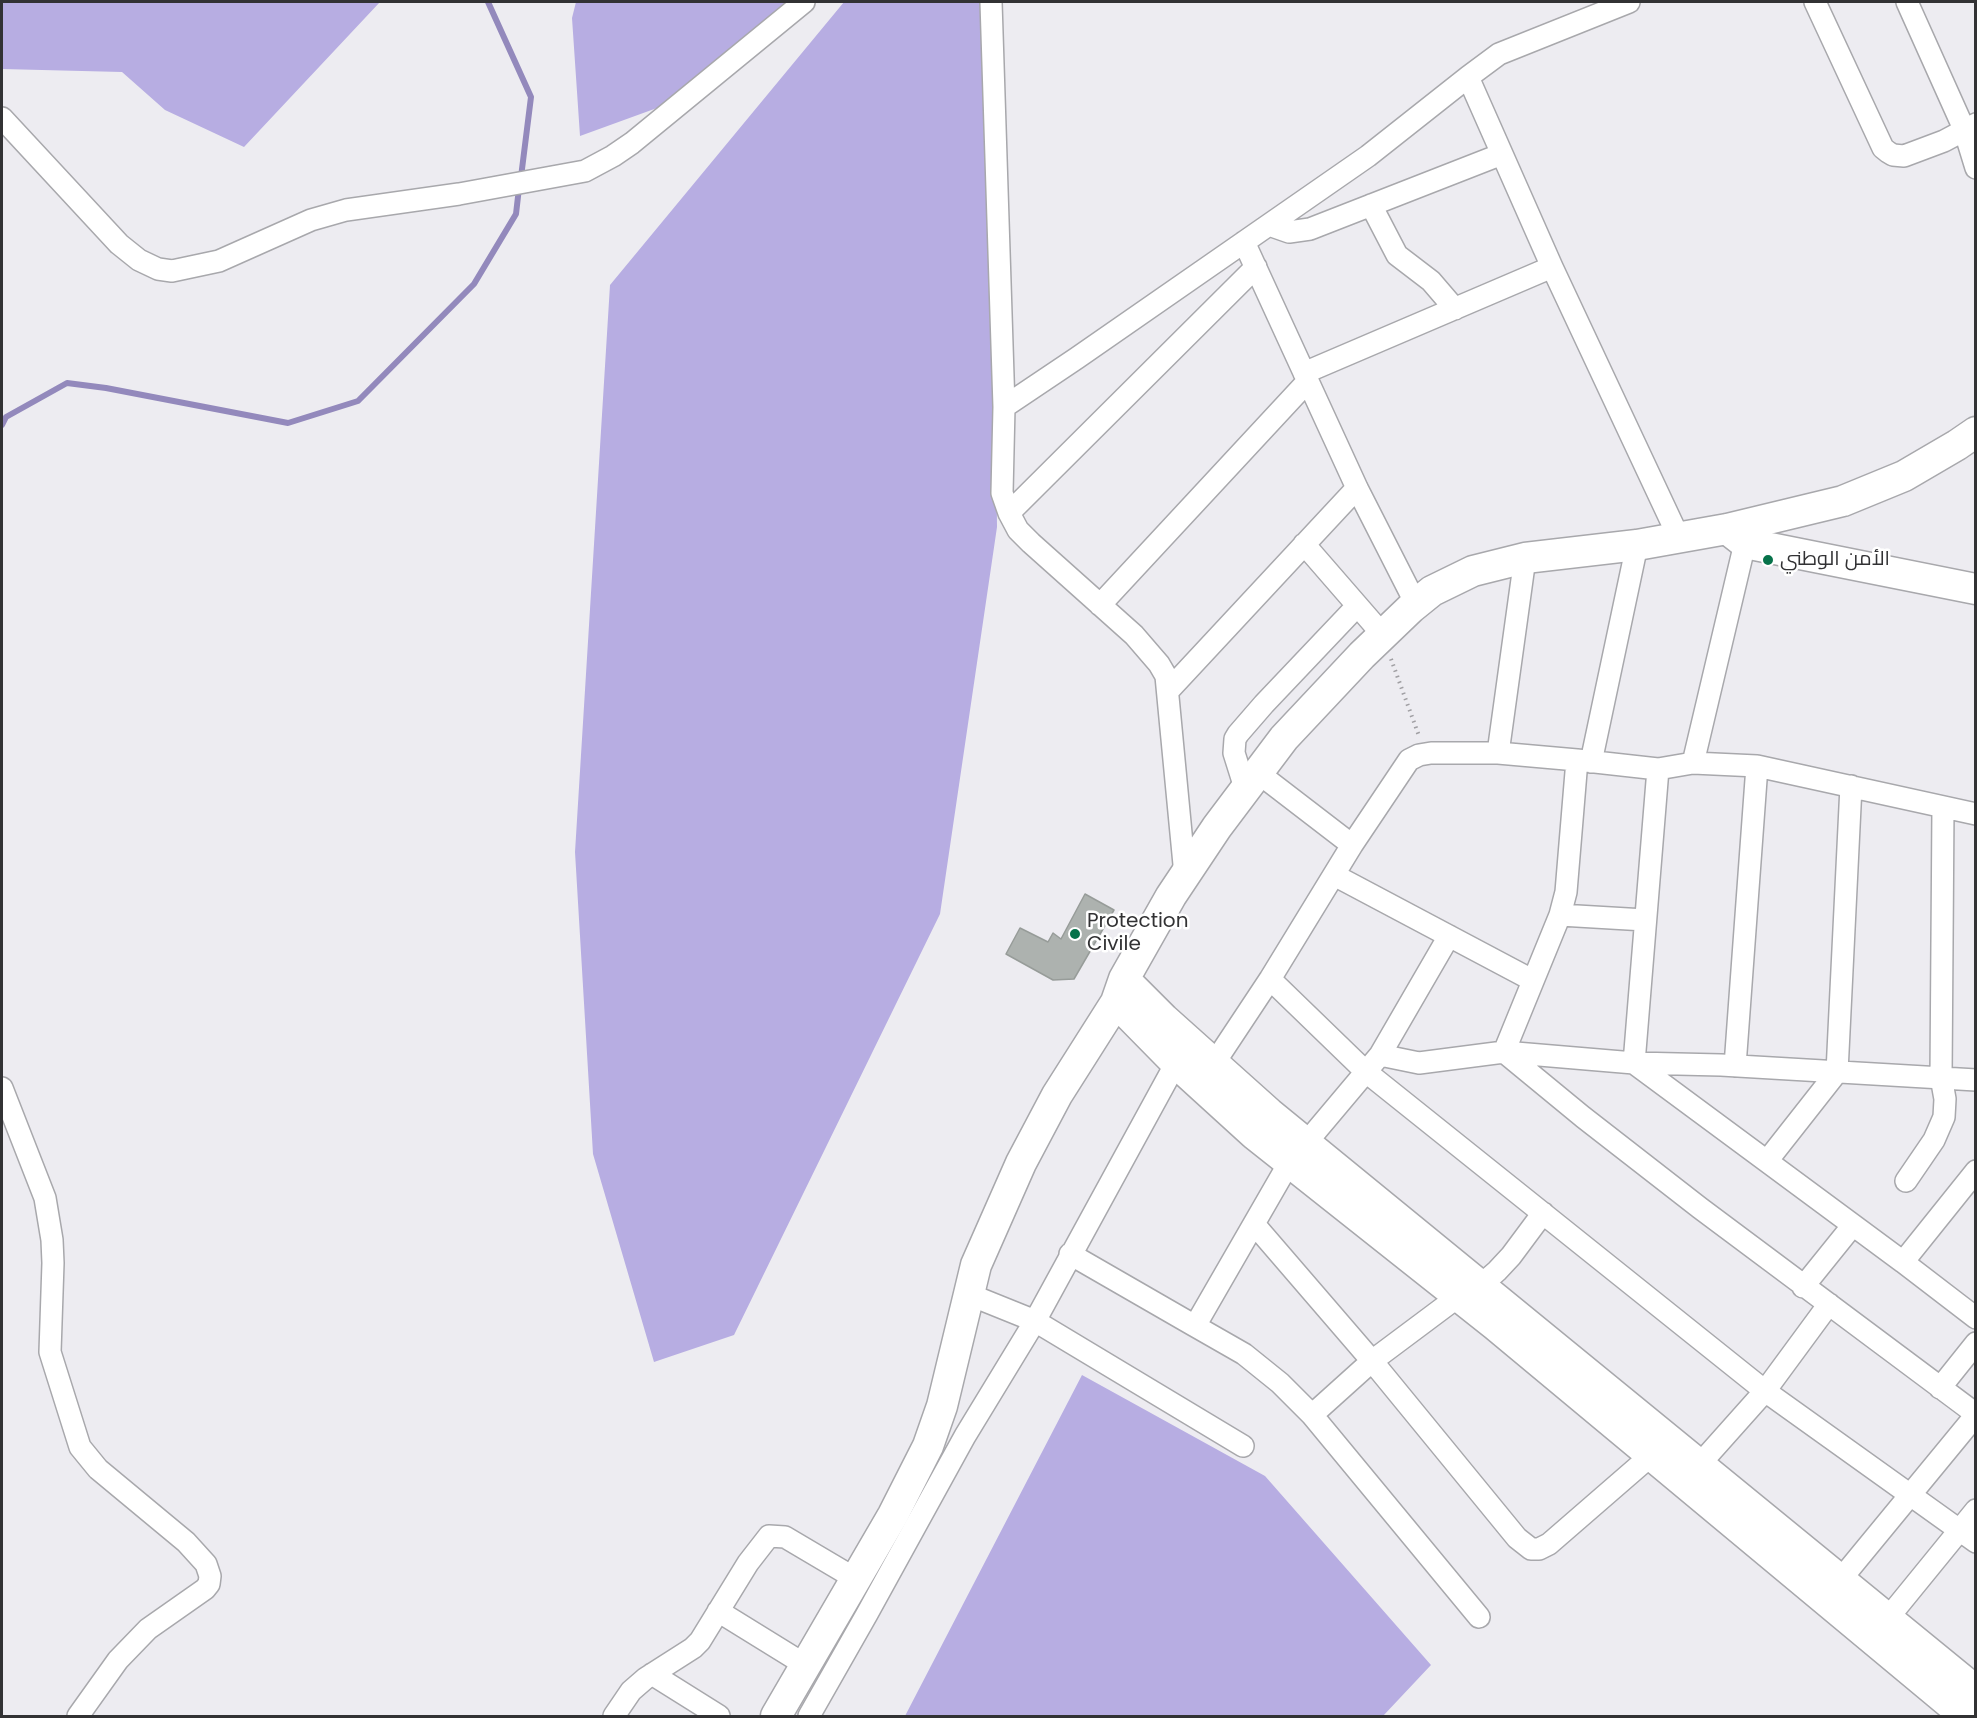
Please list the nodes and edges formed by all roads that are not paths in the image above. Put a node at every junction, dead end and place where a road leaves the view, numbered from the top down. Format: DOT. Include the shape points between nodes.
graph roads {
  1 [pos="804,2"];
  2 [pos="992,2"];
  3 [pos="1629,2"];
  4 [pos="1815,2"];
  5 [pos="1907,2"];
  6 [pos="1468,77"];
  7 [pos="2,118"];
  8 [pos="1970,127"];
  9 [pos="1502,154"];
  10 [pos="1976,168"];
  11 [pos="1371,205"];
  12 [pos="1269,225"];
  13 [pos="1244,242"];
  14 [pos="1256,267"];
  15 [pos="1552,267"];
  16 [pos="1455,309"];
  17 [pos="1306,377"];
  18 [pos="1004,406"];
  19 [pos="1976,432"];
  20 [pos="1356,488"];
  21 [pos="1009,513"];
  22 [pos="1736,536"];
  23 [pos="1679,538"];
  24 [pos="1304,544"];
  25 [pos="1637,545"];
  26 [pos="1525,558"];
  27 [pos="1975,588"];
  28 [pos="1416,604"];
  29 [pos="1101,605"];
  30 [pos="1357,606"];
  31 [pos="1383,635"];
  32 [pos="1168,691"];
  33 [pos="1498,753"];
  34 [pos="1584,761"];
  35 [pos="1693,763"];
  36 [pos="1757,766"];
  37 [pos="1658,769"];
  38 [pos="1251,780"];
  39 [pos="1851,786"];
  40 [pos="1943,807"];
  41 [pos="1976,814"];
  42 [pos="1352,845"];
  43 [pos="1185,875"];
  44 [pos="1334,875"];
  45 [pos="1560,915"];
  46 [pos="1645,920"];
  47 [pos="1449,936"];
  48 [pos="1270,979"];
  49 [pos="1532,980"];
  50 [pos="1120,990"];
  51 [pos="1504,1052"];
  52 [pos="1380,1055"];
  53 [pos="1176,1063"];
  54 [pos="1634,1063"];
  55 [pos="1214,1065"];
  56 [pos="1735,1066"];
  57 [pos="1365,1071"];
  58 [pos="1838,1072"];
  59 [pos="1941,1077"];
  60 [pos="1976,1080"];
  61 [pos="2,1088"];
  62 [pos="1261,1124"];
  63 [pos="1297,1153"];
  64 [pos="1767,1161"];
  65 [pos="1976,1171"];
  66 [pos="1906,1181"];
  67 [pos="1543,1213"];
  68 [pos="1254,1224"];
  69 [pos="1853,1225"];
  70 [pos="1070,1254"];
  71 [pos="1903,1262"];
  72 [pos="1803,1287"];
  73 [pos="1470,1290"];
  74 [pos="968,1294"];
  75 [pos="1829,1304"];
  76 [pos="1976,1318"];
  77 [pos="1035,1321"];
  78 [pos="1195,1326"];
  79 [pos="1976,1343"];
  80 [pos="1372,1361"];
  81 [pos="1940,1388"];
  82 [pos="1765,1390"];
  83 [pos="1312,1415"];
  84 [pos="1976,1415"];
  85 [pos="1243,1446"];
  86 [pos="1660,1447"];
  87 [pos="1692,1474"];
  88 [pos="1910,1493"];
  89 [pos="1976,1510"];
  90 [pos="901,1527"];
  91 [pos="1968,1536"];
  92 [pos="856,1579"];
  93 [pos="1841,1579"];
  94 [pos="718,1611"];
  95 [pos="1479,1617"];
  96 [pos="1888,1618"];
  97 [pos="807,1666"];
  98 [pos="652,1674"];
  99 [pos="1976,1691"];
  100 [pos="1976,1707"];
  101 [pos="78,1716"];
  102 [pos="614,1716"];
  103 [pos="719,1716"];
  104 [pos="776,1716"];
  105 [pos="809,1716"];
  106 [pos="1964,1716"];
  1 -- 7 [label="street" via="632,143 592,167 568,176 333,213 219,261 172,271 139,260 119,244"];
  2 -- 18 [label="street"];
  3 -- 6 [label="street" via="1498,54"];
  4 -- 8 [label="street" via="1883,148 1904,156"];
  5 -- 8 [label="street"];
  6 -- 9 [label="street"];
  6 -- 12 [label="street" via="1368,156"];
  8 -- 10 [label="street"];
  9 -- 11 [label="street"];
  9 -- 15 [label="street"];
  11 -- 12 [label="street" via="1302,231 1289,232"];
  11 -- 16 [label="street" via="1397,255 1431,281"];
  12 -- 13 [label="street"];
  13 -- 14 [label="street"];
  13 -- 18 [label="street"];
  14 -- 17 [label="street"];
  14 -- 21 [label="street"];
  15 -- 16 [label="street"];
  15 -- 23 [label="street"];
  16 -- 17 [label="street"];
  17 -- 20 [label="street"];
  17 -- 29 [label="street"];
  18 -- 21 [label="street" via="1002,493"];
  19 -- 22 [label="main road" via="1904,476 1843,501"];
  20 -- 24 [label="street"];
  20 -- 28 [label="street"];
  21 -- 29 [label="street" via="1031,543"];
  22 -- 23 [label="main road"];
  22 -- 27 [label="main road"];
  22 -- 35 [label="street"];
  23 -- 25 [label="main road"];
  24 -- 30 [label="street"];
  24 -- 32 [label="street"];
  25 -- 26 [label="main road"];
  25 -- 34 [label="street"];
  26 -- 28 [label="main road" via="1473,571 1432,591"];
  26 -- 33 [label="street"];
  28 -- 31 [label="main road"];
  29 -- 32 [label="street" via="1159,664"];
  30 -- 31 [label="street"];
  30 -- 38 [label="street" via="1238,734 1234,753"];
  31 -- 38 [label="main road" via="1284,738"];
  32 -- 43 [label="street"];
  33 -- 34 [label="street"];
  33 -- 42 [label="street" via="1414,756"];
  34 -- 37 [label="street"];
  34 -- 45 [label="street"];
  35 -- 36 [label="street"];
  35 -- 37 [label="street"];
  36 -- 39 [label="street"];
  36 -- 56 [label="street"];
  37 -- 46 [label="street"];
  38 -- 42 [label="street"];
  38 -- 43 [label="main road"];
  39 -- 40 [label="street"];
  39 -- 58 [label="street"];
  40 -- 41 [label="street"];
  40 -- 59 [label="street"];
  42 -- 44 [label="street"];
  43 -- 50 [label="main road"];
  44 -- 47 [label="street"];
  44 -- 48 [label="street"];
  45 -- 46 [label="street"];
  45 -- 49 [label="street"];
  46 -- 54 [label="street"];
  47 -- 49 [label="street"];
  47 -- 52 [label="street"];
  48 -- 55 [label="street"];
  48 -- 57 [label="street"];
  49 -- 51 [label="street"];
  50 -- 53 [label="main road"];
  50 -- 55 [label="main road"];
  50 -- 74 [label="main road" via="1021,1163 980,1255"];
  51 -- 52 [label="street" via="1419,1063"];
  51 -- 54 [label="street"];
  51 -- 72 [label="street"];
  52 -- 57 [label="street"];
  53 -- 62 [label="main road"];
  53 -- 70 [label="street"];
  54 -- 56 [label="street"];
  54 -- 64 [label="street"];
  55 -- 62 [label="main road"];
  56 -- 58 [label="street"];
  57 -- 63 [label="street"];
  57 -- 67 [label="street"];
  58 -- 59 [label="street"];
  58 -- 64 [label="street"];
  59 -- 60 [label="street"];
  59 -- 66 [label="street" via="1944,1117"];
  61 -- 101 [label="street" via="45,1198 53,1263 50,1352 80,1447 98,1469 186,1542 206,1564 210,1576 205,1589 148,1629 117,1660"];
  62 -- 63 [label="main road"];
  63 -- 68 [label="street"];
  63 -- 73 [label="main road"];
  64 -- 69 [label="street"];
  65 -- 71 [label="street"];
  67 -- 73 [label="street" via="1511,1256"];
  67 -- 82 [label="street"];
  68 -- 78 [label="street"];
  68 -- 80 [label="street"];
  69 -- 71 [label="street"];
  69 -- 72 [label="street"];
  70 -- 77 [label="street"];
  70 -- 78 [label="street"];
  71 -- 76 [label="street"];
  72 -- 75 [label="street"];
  73 -- 80 [label="street"];
  73 -- 86 [label="main road"];
  74 -- 77 [label="street"];
  74 -- 90 [label="main road" via="942,1406"];
  75 -- 81 [label="street"];
  75 -- 82 [label="street"];
  77 -- 85 [label="street"];
  77 -- 90 [label="street" via="965,1436"];
  78 -- 83 [label="street" via="1244,1354"];
  79 -- 81 [label="street"];
  80 -- 83 [label="street"];
  80 -- 86 [label="street" via="1517,1538 1531,1549 1539,1550 1549,1544"];
  81 -- 84 [label="street"];
  82 -- 87 [label="street"];
  82 -- 88 [label="street"];
  83 -- 95 [label="street"];
  84 -- 88 [label="street"];
  86 -- 87 [label="main road"];
  87 -- 93 [label="main road"];
  87 -- 106 [label="main road"];
  88 -- 91 [label="street"];
  88 -- 93 [label="street"];
  89 -- 91 [label="street"];
  90 -- 92 [label="main road"];
  90 -- 105 [label="street"];
  91 -- 96 [label="street"];
  92 -- 94 [label="street" via="785,1537 769,1536"];
  92 -- 97 [label="main road"];
  93 -- 96 [label="main road"];
  94 -- 97 [label="street"];
  94 -- 98 [label="street" via="693,1648"];
  96 -- 99 [label="main road"];
  97 -- 104 [label="main road"];
  98 -- 102 [label="street" via="631,1691"];
  98 -- 103 [label="street"];
  100 -- 106 [label="street"];
}
